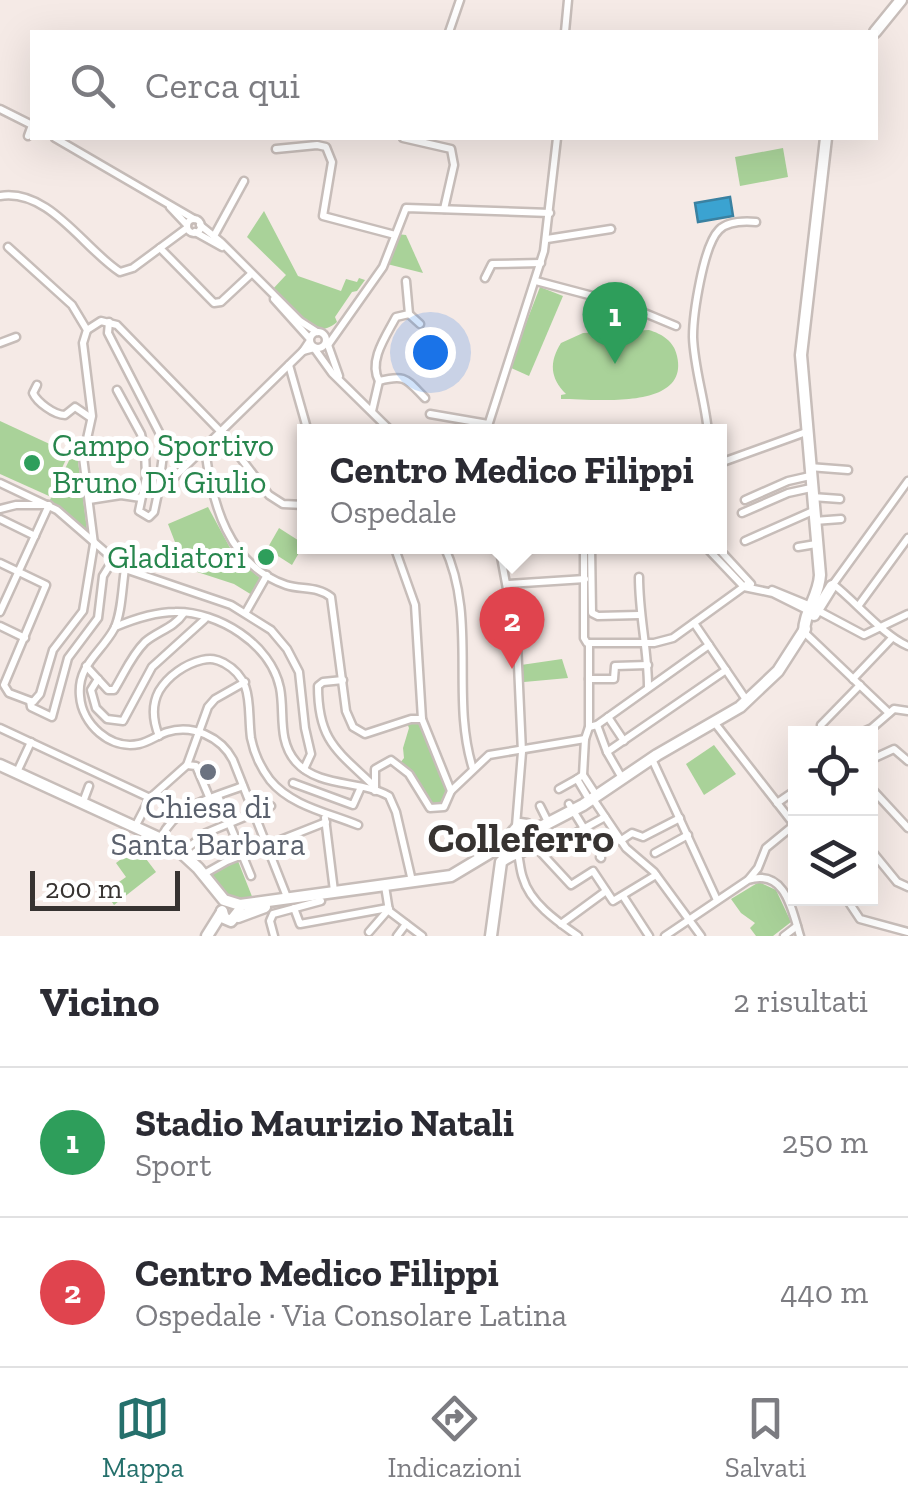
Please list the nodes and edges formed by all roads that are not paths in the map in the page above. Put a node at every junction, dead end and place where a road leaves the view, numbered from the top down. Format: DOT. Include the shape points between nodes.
graph roads {
  1 [pos="460,0"];
  2 [pos="568,0"];
  3 [pos="900,0"];
  4 [pos="450,30"];
  5 [pos="565,30"];
  6 [pos="878,30"];
  7 [pos="0,108"];
  8 [pos="0,116"];
  9 [pos="18,117"];
  10 [pos="30,124"];
  11 [pos="30,130"];
  12 [pos="28,136"];
  13 [pos="59,140"];
  14 [pos="413,140"];
  15 [pos="558,140"];
  16 [pos="826,140"];
  17 [pos="66,144"];
  18 [pos="276,149"];
  19 [pos="63,153"];
  20 [pos="94,160"];
  21 [pos="88,169"];
  22 [pos="118,174"];
  23 [pos="244,180"];
  24 [pos="111,185"];
  25 [pos="0,196"];
  26 [pos="444,209"];
  27 [pos="550,213"];
  28 [pos="756,222"];
  29 [pos="193,226"];
  30 [pos="610,229"];
  31 [pos="395,235"];
  32 [pos="214,236"];
  33 [pos="547,239"];
  34 [pos="8,248"];
  35 [pos="160,248"];
  36 [pos="228,250"];
  37 [pos="541,264"];
  38 [pos="251,274"];
  39 [pos="485,278"];
  40 [pos="406,281"];
  41 [pos="536,282"];
  42 [pos="271,294"];
  43 [pos="409,314"];
  44 [pos="346,319"];
  45 [pos="110,322"];
  46 [pos="420,324"];
  47 [pos="676,326"];
  48 [pos="87,330"];
  49 [pos="319,332"];
  50 [pos="16,337"];
  51 [pos="0,343"];
  52 [pos="311,343"];
  53 [pos="326,344"];
  54 [pos="289,365"];
  55 [pos="340,380"];
  56 [pos="379,382"];
  57 [pos="37,385"];
  58 [pos="118,390"];
  59 [pos="425,398"];
  60 [pos="372,412"];
  61 [pos="430,414"];
  62 [pos="92,419"];
  63 [pos="306,424"];
  64 [pos="384,424"];
  65 [pos="471,424"];
  66 [pos="488,424"];
  67 [pos="707,424"];
  68 [pos="220,431"];
  69 [pos="806,432"];
  70 [pos="205,449"];
  71 [pos="727,460"];
  72 [pos="848,470"];
  73 [pos="908,481"];
  74 [pos="810,482"];
  75 [pos="0,483"];
  76 [pos="158,493"];
  77 [pos="141,498"];
  78 [pos="840,499"];
  79 [pos="88,500"];
  80 [pos="745,500"];
  81 [pos="297,504"];
  82 [pos="49,505"];
  83 [pos="0,509"];
  84 [pos="742,514"];
  85 [pos="814,516"];
  86 [pos="0,519"];
  87 [pos="841,519"];
  88 [pos="34,536"];
  89 [pos="908,538"];
  90 [pos="745,540"];
  91 [pos="94,544"];
  92 [pos="817,544"];
  93 [pos="798,547"];
  94 [pos="397,554"];
  95 [pos="446,554"];
  96 [pos="501,554"];
  97 [pos="588,554"];
  98 [pos="713,554"];
  99 [pos="722,554"];
  100 [pos="114,560"];
  101 [pos="0,562"];
  102 [pos="125,568"];
  103 [pos="18,571"];
  104 [pos="266,575"];
  105 [pos="639,577"];
  106 [pos="587,579"];
  107 [pos="828,581"];
  108 [pos="507,584"];
  109 [pos="746,585"];
  110 [pos="859,604"];
  111 [pos="814,610"];
  112 [pos="0,612"];
  113 [pos="184,612"];
  114 [pos="246,612"];
  115 [pos="908,614"];
  116 [pos="639,615"];
  117 [pos="205,618"];
  118 [pos="694,623"];
  119 [pos="0,626"];
  120 [pos="880,626"];
  121 [pos="115,627"];
  122 [pos="804,632"];
  123 [pos="25,638"];
  124 [pos="892,638"];
  125 [pos="587,642"];
  126 [pos="643,642"];
  127 [pos="709,645"];
  128 [pos="908,646"];
  129 [pos="648,665"];
  130 [pos="86,666"];
  131 [pos="726,670"];
  132 [pos="98,679"];
  133 [pos="589,679"];
  134 [pos="343,680"];
  135 [pos="245,682"];
  136 [pos="857,682"];
  137 [pos="648,688"];
  138 [pos="30,702"];
  139 [pos="747,702"];
  140 [pos="908,710"];
  141 [pos="889,713"];
  142 [pos="608,718"];
  143 [pos="422,719"];
  144 [pos="714,722"];
  145 [pos="820,725"];
  146 [pos="593,726"];
  147 [pos="874,726"];
  148 [pos="0,728"];
  149 [pos="198,732"];
  150 [pos="159,736"];
  151 [pos="584,740"];
  152 [pos="624,741"];
  153 [pos="31,742"];
  154 [pos="522,752"];
  155 [pos="607,752"];
  156 [pos="878,756"];
  157 [pos="652,759"];
  158 [pos="908,760"];
  159 [pos="187,765"];
  160 [pos="0,766"];
  161 [pos="304,769"];
  162 [pos="473,769"];
  163 [pos="17,773"];
  164 [pos="580,777"];
  165 [pos="623,778"];
  166 [pos="293,783"];
  167 [pos="90,786"];
  168 [pos="242,786"];
  169 [pos="360,787"];
  170 [pos="375,789"];
  171 [pos="560,790"];
  172 [pos="451,792"];
  173 [pos="788,796"];
  174 [pos="214,797"];
  175 [pos="150,798"];
  176 [pos="593,799"];
  177 [pos="878,801"];
  178 [pos="83,802"];
  179 [pos="778,804"];
  180 [pos="271,806"];
  181 [pos="540,806"];
  182 [pos="571,807"];
  183 [pos="324,812"];
  184 [pos="253,813"];
  185 [pos="605,817"];
  186 [pos="788,817"];
  187 [pos="680,818"];
  188 [pos="326,822"];
  189 [pos="548,822"];
  190 [pos="230,823"];
  191 [pos="358,825"];
  192 [pos="136,826"];
  193 [pos="664,826"];
  194 [pos="517,827"];
  195 [pos="908,828"];
  196 [pos="585,830"];
  197 [pos="533,831"];
  198 [pos="788,831"];
  199 [pos="688,834"];
  200 [pos="161,838"];
  201 [pos="620,840"];
  202 [pos="674,843"];
  203 [pos="266,845"];
  204 [pos="537,848"];
  205 [pos="509,850"];
  206 [pos="183,852"];
  207 [pos="656,853"];
  208 [pos="243,854"];
  209 [pos="878,859"];
  210 [pos="204,874"];
  211 [pos="656,875"];
  212 [pos="252,876"];
  213 [pos="748,880"];
  214 [pos="412,881"];
  215 [pos="385,884"];
  216 [pos="908,887"];
  217 [pos="215,888"];
  218 [pos="606,890"];
  219 [pos="334,891"];
  220 [pos="623,896"];
  221 [pos="717,900"];
  222 [pos="321,902"];
  223 [pos="286,903"];
  224 [pos="234,904"];
  225 [pos="851,906"];
  226 [pos="389,908"];
  227 [pos="222,911"];
  228 [pos="688,918"];
  229 [pos="234,919"];
  230 [pos="406,924"];
  231 [pos="561,924"];
  232 [pos="797,926"];
  233 [pos="369,932"];
  234 [pos="908,932"];
  235 [pos="208,935"];
  236 [pos="274,936"];
  237 [pos="396,936"];
  238 [pos="422,936"];
  239 [pos="491,936"];
  240 [pos="578,936"];
  241 [pos="648,936"];
  242 [pos="665,936"];
  243 [pos="701,936"];
  244 [pos="784,936"];
  245 [pos="800,936"];
  1 -- 4 [label="street"];
  2 -- 5 [label="street"];
  3 -- 6 [label="main road"];
  7 -- 9 [label="street"];
  8 -- 9 [label="street"];
  9 -- 10 [label="street"];
  11 -- 12 [label="street"];
  13 -- 17 [label="street"];
  14 -- 26 [label="street" via="451,148"];
  15 -- 27 [label="street"];
  16 -- 69 [label="main road" via="802,349"];
  17 -- 19 [label="street"];
  17 -- 20 [label="street"];
  18 -- 31 [label="street" via="328,148 332,162 323,216"];
  20 -- 21 [label="street"];
  20 -- 22 [label="street"];
  22 -- 24 [label="street"];
  22 -- 29 [label="street"];
  23 -- 32 [label="street"];
  25 -- 35 [label="street" via="39,204 120,272"];
  26 -- 27 [label="street"];
  26 -- 31 [label="street" via="406,208"];
  27 -- 33 [label="street"];
  28 -- 67 [label="street" via="719,230 706,260 693,335"];
  29 -- 32 [label="street"];
  29 -- 35 [label="street"];
  29 -- 36 [label="street"];
  30 -- 33 [label="street"];
  31 -- 44 [label="street" via="384,264"];
  32 -- 36 [label="street"];
  33 -- 37 [label="street"];
  34 -- 48 [label="street" via="70,302"];
  35 -- 38 [label="street" via="214,304"];
  36 -- 38 [label="street"];
  37 -- 39 [label="street" via="492,264"];
  37 -- 41 [label="street"];
  38 -- 42 [label="street"];
  40 -- 43 [label="street"];
  41 -- 47 [label="street" via="623,304"];
  41 -- 66 [label="street"];
  42 -- 49 [label="street"];
  42 -- 52 [label="street"];
  43 -- 46 [label="street"];
  43 -- 56 [label="street" via="396,316 384,343 374,368"];
  44 -- 49 [label="street"];
  44 -- 53 [label="street"];
  45 -- 48 [label="street"];
  45 -- 68 [label="street"];
  45 -- 76 [label="street" via="107,332 160,432"];
  48 -- 62 [label="street"];
  49 -- 52 [label="street"];
  49 -- 53 [label="street"];
  50 -- 51 [label="street"];
  52 -- 53 [label="street"];
  52 -- 54 [label="street"];
  52 -- 55 [label="street"];
  53 -- 55 [label="street"];
  54 -- 63 [label="street"];
  54 -- 68 [label="street"];
  55 -- 60 [label="street"];
  56 -- 59 [label="street" via="403,377"];
  56 -- 60 [label="street"];
  57 -- 62 [label="street" via="34,398 58,415 74,407"];
  58 -- 77 [label="street" via="143,441"];
  60 -- 64 [label="street"];
  61 -- 65 [label="street"];
  62 -- 79 [label="street" via="83,453"];
  68 -- 70 [label="street"];
  68 -- 81 [label="street" via="268,495"];
  69 -- 71 [label="street"];
  69 -- 74 [label="main road"];
  70 -- 76 [label="street"];
  70 -- 104 [label="street" via="226,531"];
  72 -- 74 [label="street"];
  73 -- 107 [label="street" via="845,569"];
  74 -- 78 [label="street"];
  74 -- 80 [label="street" via="790,480"];
  74 -- 84 [label="street"];
  74 -- 85 [label="main road"];
  75 -- 82 [label="street"];
  76 -- 77 [label="street" via="146,517"];
  77 -- 79 [label="street"];
  79 -- 91 [label="street"];
  82 -- 83 [label="street"];
  82 -- 88 [label="street"];
  82 -- 91 [label="street"];
  85 -- 87 [label="street"];
  85 -- 90 [label="street"];
  85 -- 92 [label="main road"];
  86 -- 88 [label="street"];
  88 -- 103 [label="street"];
  89 -- 110 [label="street"];
  91 -- 100 [label="street"];
  91 -- 138 [label="street" via="84,611 54,648 39,698"];
  92 -- 93 [label="street"];
  92 -- 107 [label="main road"];
  94 -- 143 [label="street" via="415,605"];
  95 -- 162 [label="street" via="463,618"];
  96 -- 108 [label="street"];
  97 -- 106 [label="street"];
  98 -- 109 [label="street"];
  99 -- 109 [label="street"];
  100 -- 102 [label="street"];
  100 -- 138 [label="street" via="103,576 98,618 68,658 52,717"];
  101 -- 103 [label="street"];
  102 -- 114 [label="street"];
  102 -- 121 [label="street"];
  103 -- 112 [label="street"];
  103 -- 123 [label="street" via="46,587"];
  104 -- 114 [label="street"];
  104 -- 134 [label="street" via="329,595"];
  105 -- 116 [label="street"];
  106 -- 108 [label="street"];
  106 -- 116 [label="street" via="598,616"];
  106 -- 125 [label="street"];
  107 -- 110 [label="street"];
  107 -- 111 [label="main road"];
  108 -- 154 [label="street"];
  109 -- 111 [label="street" via="781,592"];
  109 -- 118 [label="street"];
  110 -- 120 [label="street"];
  111 -- 120 [label="street" via="862,634"];
  111 -- 122 [label="main road"];
  113 -- 117 [label="street"];
  113 -- 121 [label="street"];
  113 -- 132 [label="street" via="141,647 115,690"];
  114 -- 161 [label="street" via="277,636 299,672 311,752"];
  115 -- 120 [label="street"];
  116 -- 126 [label="street"];
  117 -- 132 [label="street" via="152,667 125,720 106,719 96,708 91,690"];
  117 -- 161 [label="street" via="245,637 267,657 280,690 286,743"];
  118 -- 126 [label="street" via="673,638"];
  118 -- 127 [label="street"];
  119 -- 123 [label="street"];
  120 -- 124 [label="street"];
  121 -- 130 [label="street"];
  122 -- 136 [label="street"];
  122 -- 139 [label="main road"];
  123 -- 138 [label="street" via="4,686"];
  124 -- 128 [label="street"];
  124 -- 136 [label="street"];
  125 -- 126 [label="street"];
  125 -- 133 [label="street"];
  126 -- 129 [label="street"];
  127 -- 131 [label="street"];
  127 -- 137 [label="street"];
  129 -- 133 [label="street" via="615,666 614,679"];
  129 -- 137 [label="street"];
  130 -- 132 [label="street"];
  130 -- 150 [label="street" via="80,698 98,732 131,745"];
  131 -- 139 [label="street"];
  131 -- 152 [label="street"];
  133 -- 146 [label="street"];
  134 -- 143 [label="street" via="347,714 360,732"];
  134 -- 170 [label="street" via="318,686 324,731"];
  135 -- 149 [label="street" via="215,699"];
  135 -- 150 [label="street" via="212,659 181,669 156,699"];
  135 -- 183 [label="street" via="252,739 264,770 290,797"];
  136 -- 141 [label="street"];
  136 -- 145 [label="street"];
  137 -- 142 [label="street"];
  139 -- 144 [label="main road"];
  140 -- 141 [label="street"];
  141 -- 147 [label="street"];
  142 -- 146 [label="street"];
  142 -- 152 [label="street"];
  143 -- 172 [label="street"];
  144 -- 157 [label="main road"];
  144 -- 179 [label="street"];
  146 -- 151 [label="street"];
  146 -- 155 [label="street"];
  148 -- 153 [label="street"];
  149 -- 150 [label="street"];
  149 -- 159 [label="street"];
  149 -- 168 [label="street" via="228,752"];
  151 -- 154 [label="street"];
  151 -- 164 [label="street"];
  152 -- 155 [label="street"];
  153 -- 163 [label="street"];
  153 -- 175 [label="street"];
  154 -- 162 [label="street" via="492,754"];
  154 -- 194 [label="street"];
  155 -- 165 [label="street"];
  156 -- 158 [label="street" via="894,749"];
  157 -- 165 [label="main road"];
  157 -- 187 [label="street"];
  159 -- 174 [label="street" via="196,766"];
  159 -- 175 [label="street"];
  160 -- 163 [label="main road"];
  161 -- 169 [label="street"];
  162 -- 172 [label="street"];
  163 -- 178 [label="main road"];
  164 -- 171 [label="street"];
  164 -- 176 [label="street"];
  165 -- 176 [label="main road"];
  166 -- 169 [label="street" via="353,804"];
  167 -- 178 [label="street"];
  168 -- 174 [label="street"];
  168 -- 184 [label="street"];
  169 -- 170 [label="street"];
  170 -- 172 [label="street" via="375,769 391,760 430,808 444,807"];
  170 -- 214 [label="street" via="394,804"];
  173 -- 179 [label="street"];
  174 -- 190 [label="street"];
  174 -- 200 [label="street" via="178,814"];
  175 -- 192 [label="street"];
  176 -- 182 [label="main road"];
  176 -- 185 [label="street"];
  177 -- 195 [label="street"];
  178 -- 192 [label="main road"];
  179 -- 186 [label="street"];
  180 -- 184 [label="street"];
  181 -- 189 [label="street"];
  182 -- 189 [label="main road"];
  182 -- 196 [label="street"];
  183 -- 188 [label="street"];
  183 -- 191 [label="street"];
  184 -- 190 [label="street"];
  184 -- 203 [label="street"];
  185 -- 196 [label="street"];
  185 -- 201 [label="street"];
  187 -- 193 [label="street"];
  187 -- 199 [label="street"];
  188 -- 203 [label="street"];
  188 -- 219 [label="street"];
  189 -- 197 [label="main road"];
  190 -- 206 [label="street"];
  190 -- 208 [label="street"];
  192 -- 200 [label="main road"];
  193 -- 201 [label="street"];
  193 -- 202 [label="street"];
  194 -- 197 [label="main road"];
  194 -- 205 [label="main road"];
  196 -- 204 [label="street"];
  197 -- 204 [label="main road"];
  198 -- 213 [label="street" via="766,848"];
  199 -- 202 [label="street"];
  199 -- 221 [label="street"];
  200 -- 206 [label="main road"];
  201 -- 211 [label="street"];
  202 -- 207 [label="street"];
  203 -- 208 [label="street"];
  203 -- 223 [label="street"];
  204 -- 205 [label="main road"];
  204 -- 218 [label="street" via="571,885 593,871"];
  205 -- 214 [label="main road" via="451,876"];
  205 -- 231 [label="street" via="528,889"];
  205 -- 239 [label="main road" via="500,865"];
  206 -- 210 [label="main road"];
  208 -- 210 [label="street"];
  208 -- 212 [label="street"];
  209 -- 216 [label="street"];
  210 -- 217 [label="main road"];
  211 -- 220 [label="street"];
  211 -- 228 [label="street"];
  213 -- 221 [label="street"];
  213 -- 232 [label="street" via="764,878 781,887"];
  214 -- 215 [label="main road"];
  215 -- 219 [label="main road"];
  215 -- 226 [label="street"];
  217 -- 224 [label="main road"];
  217 -- 227 [label="main road"];
  218 -- 220 [label="street" via="613,901"];
  218 -- 231 [label="street"];
  219 -- 223 [label="main road"];
  220 -- 241 [label="street"];
  221 -- 228 [label="street"];
  222 -- 223 [label="street"];
  223 -- 224 [label="main road"];
  223 -- 226 [label="street" via="302,924"];
  223 -- 229 [label="main road"];
  223 -- 236 [label="street" via="270,919"];
  224 -- 227 [label="main road"];
  224 -- 229 [label="main road"];
  225 -- 234 [label="street" via="860,919"];
  226 -- 230 [label="street"];
  226 -- 233 [label="street"];
  227 -- 229 [label="main road"];
  227 -- 235 [label="main road"];
  228 -- 242 [label="street"];
  228 -- 243 [label="street"];
  229 -- 235 [label="main road"];
  230 -- 237 [label="street"];
  230 -- 238 [label="street"];
  231 -- 240 [label="street"];
  232 -- 244 [label="street"];
  232 -- 245 [label="street"];
}
